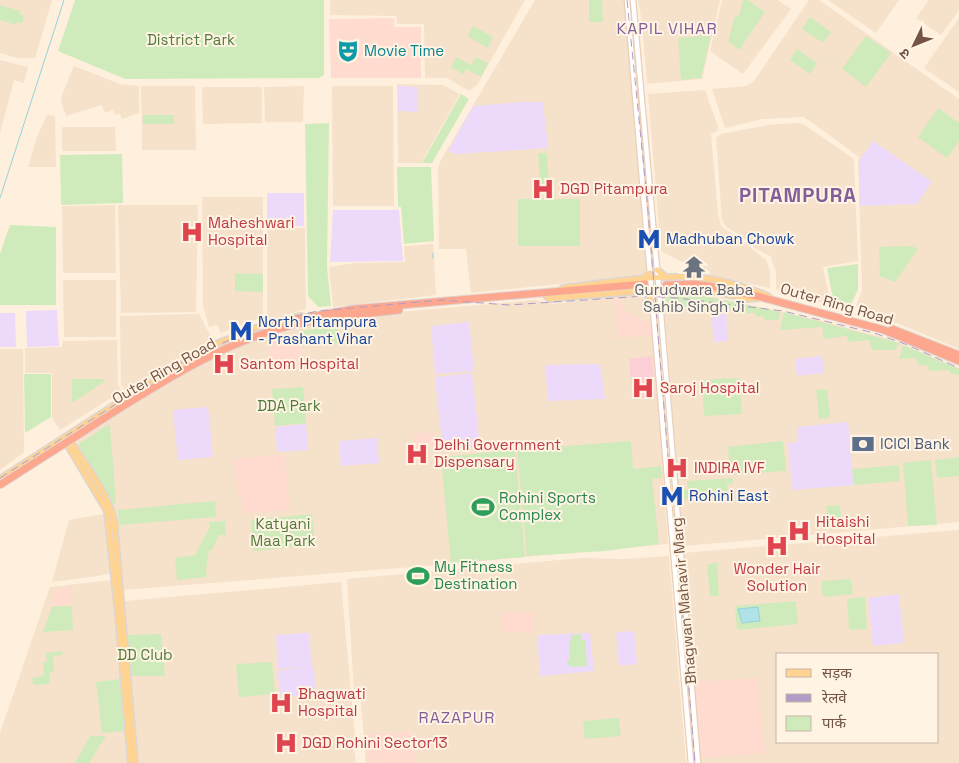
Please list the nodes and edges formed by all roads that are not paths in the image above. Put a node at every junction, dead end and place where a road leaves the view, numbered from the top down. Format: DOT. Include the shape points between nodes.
graph roads {
  1 [pos="627,0"];
  2 [pos="633,0"];
  3 [pos="657,270"];
  4 [pos="650,273"];
  5 [pos="658,278"];
  6 [pos="667,282"];
  7 [pos="606,283"];
  8 [pos="646,285"];
  9 [pos="694,287"];
  10 [pos="659,290"];
  11 [pos="688,292"];
  12 [pos="546,295"];
  13 [pos="764,297"];
  14 [pos="652,302"];
  15 [pos="356,312"];
  16 [pos="300,321"];
  17 [pos="236,336"];
  18 [pos="239,345"];
  19 [pos="959,354"];
  20 [pos="188,361"];
  21 [pos="959,362"];
  22 [pos="192,368"];
  23 [pos="102,413"];
  24 [pos="106,420"];
  25 [pos="69,443"];
  26 [pos="28,459"];
  27 [pos="30,468"];
  28 [pos="0,479"];
  29 [pos="0,486"];
  30 [pos="96,487"];
  31 [pos="131,763"];
  32 [pos="135,763"];
  33 [pos="691,763"];
  34 [pos="698,763"];
  1 -- 4 [label="main road"];
  2 -- 3 [label="main road, Bhagwan Mahavir Marg"];
  3 -- 5 [label="main road, Bhagwan Mahavir Marg"];
  3 -- 6 [label="main road"];
  4 -- 8 [label="main road"];
  5 -- 6 [label="main road"];
  5 -- 8 [label="main road"];
  5 -- 10 [label="main road, Bhagwan Mahavir Marg"];
  6 -- 13 [label="highway" via="716,287"];
  7 -- 8 [label="main road"];
  7 -- 8 [label="main road" via="646,281 647,288"];
  7 -- 12 [label="main road" via="557,288"];
  8 -- 10 [label="main road"];
  8 -- 12 [label="highway, Outer Ring Road"];
  8 -- 14 [label="main road, Bhagwan Mahavir Marg"];
  8 -- 14 [label="main road"];
  9 -- 10 [label="main road"];
  9 -- 11 [label="main road"];
  9 -- 13 [label="main road" via="748,299"];
  10 -- 34 [label="main road, Bhagwan Mahavir Marg"];
  12 -- 15 [label="highway, Outer Ring Road"];
  13 -- 19 [label="highway, Outer Ring Road" via="886,326"];
  13 -- 21 [label="highway, Outer Ring Road" via="884,330"];
  14 -- 33 [label="main road, Bhagwan Mahavir Marg"];
  15 -- 16 [label="highway, Outer Ring Road"];
  15 -- 17 [label="main road, Outer Ring Road" via="349,308 311,314 266,324"];
  15 -- 18 [label="main road, Outer Ring Road"];
  16 -- 28 [label="highway, Outer Ring Road, bridge" via="215,348 160,378"];
  16 -- 29 [label="highway, Outer Ring Road, bridge" via="255,336 193,364"];
  17 -- 18 [label="main road"];
  17 -- 20 [label="main road, Outer Ring Road"];
  18 -- 22 [label="main road, Outer Ring Road"];
  20 -- 22 [label="main road"];
  20 -- 23 [label="main road, Outer Ring Road"];
  22 -- 24 [label="main road, Outer Ring Road"];
  23 -- 24 [label="main road"];
  23 -- 26 [label="main road, Outer Ring Road"];
  24 -- 25 [label="main road, Outer Ring Road"];
  25 -- 27 [label="main road, Outer Ring Road"];
  25 -- 30 [label="main road"];
  26 -- 27 [label="main road"];
  26 -- 28 [label="main road, Outer Ring Road"];
  27 -- 29 [label="main road, Outer Ring Road"];
  30 -- 31 [label="main road" via="109,524"];
  30 -- 32 [label="main road" via="111,510 116,534"];
}
